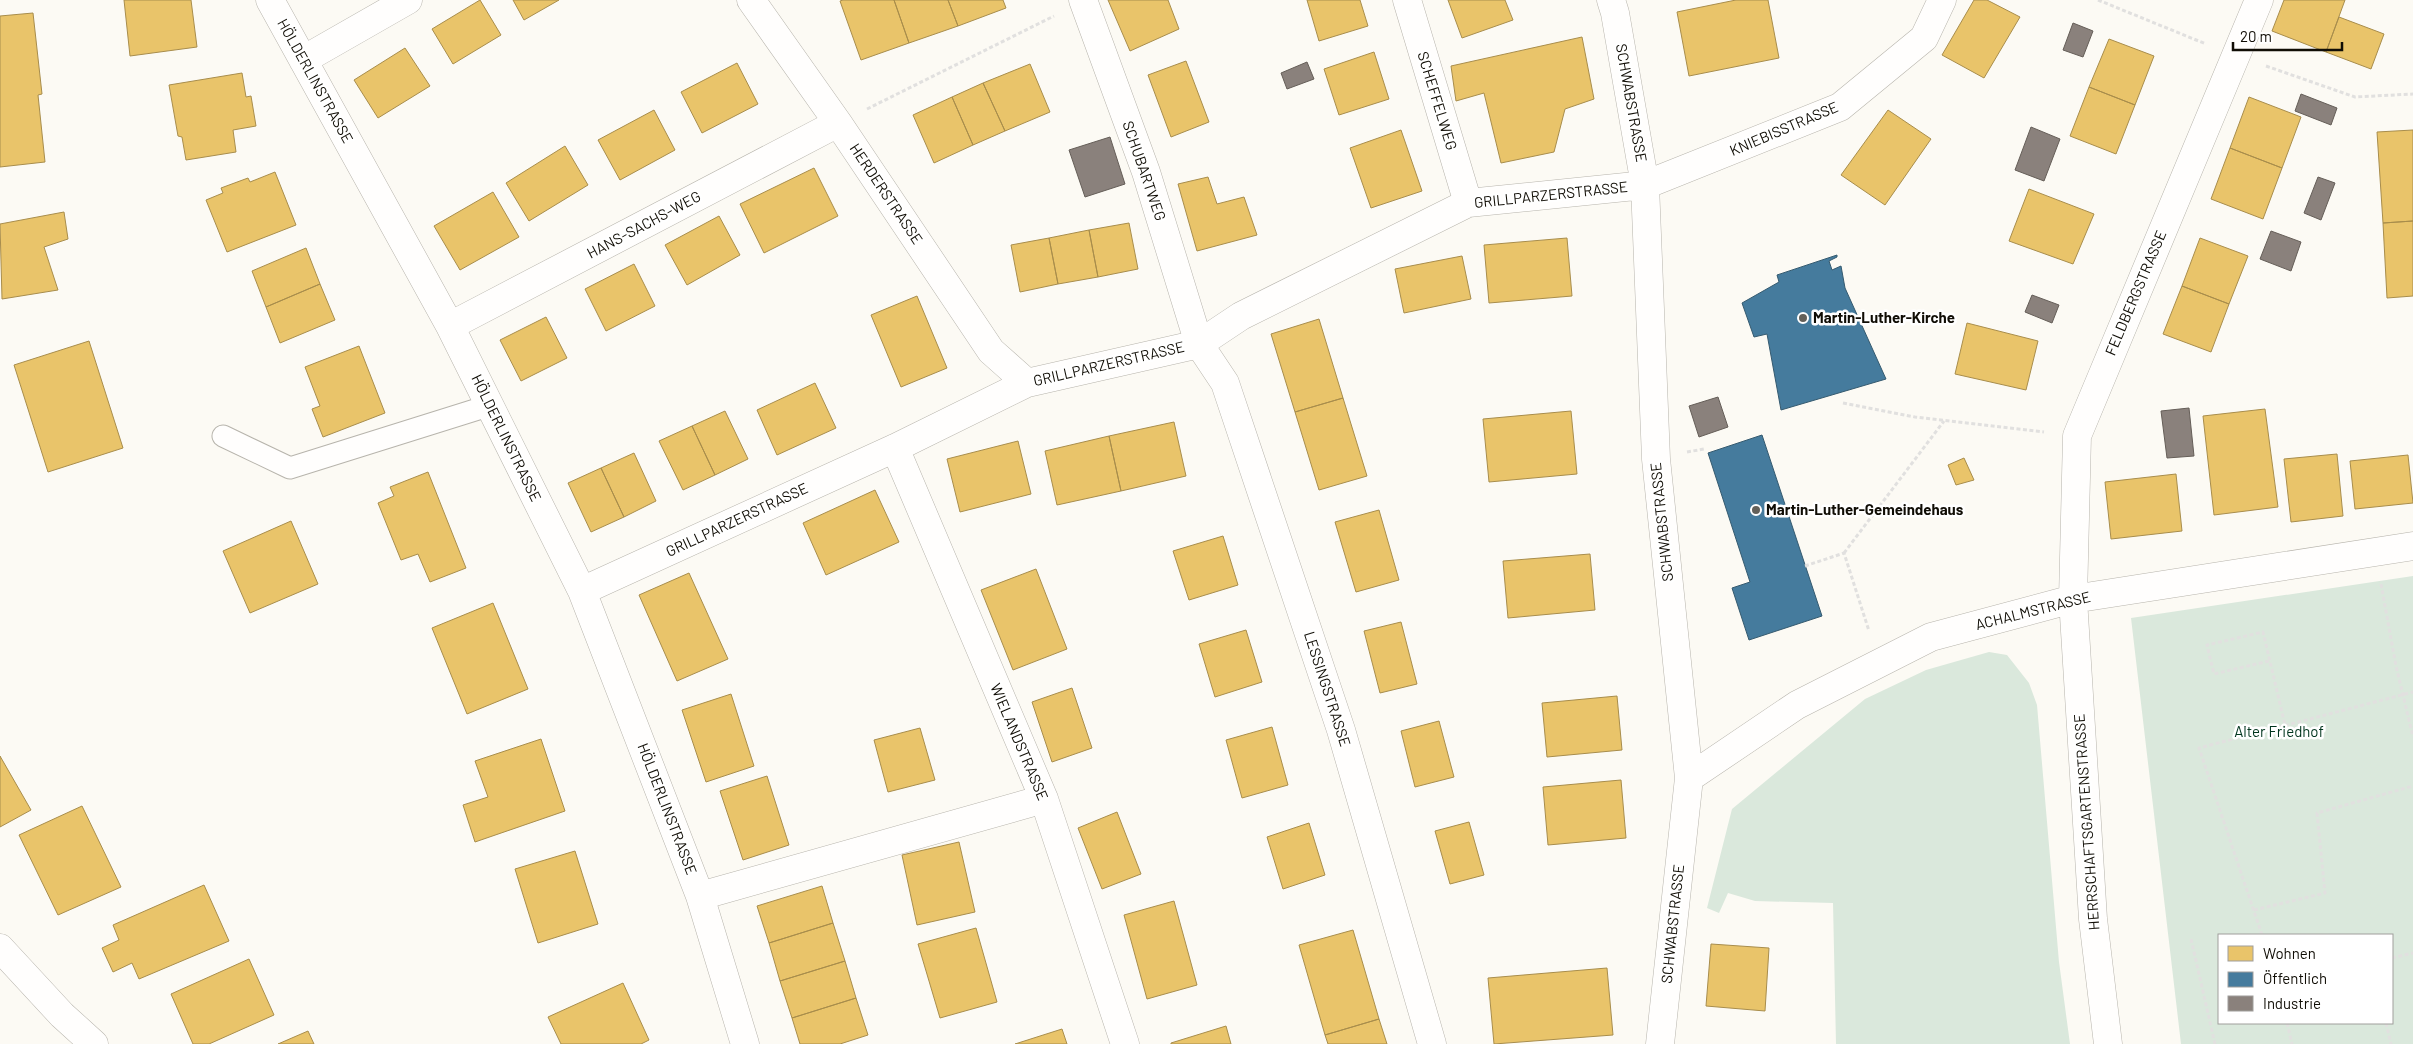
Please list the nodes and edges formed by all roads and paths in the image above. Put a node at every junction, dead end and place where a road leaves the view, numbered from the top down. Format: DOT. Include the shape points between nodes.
graph roads {
  1 [pos="270,0"];
  2 [pos="408,0"];
  3 [pos="751,0"];
  4 [pos="1407,0"];
  5 [pos="1611,0"];
  6 [pos="1942,0"];
  7 [pos="2098,0"];
  8 [pos="2259,0"];
  9 [pos="1084,1"];
  10 [pos="2236,55"];
  11 [pos="303,60"];
  12 [pos="2413,94"];
  13 [pos="838,123"];
  14 [pos="1645,185"];
  15 [pos="1468,203"];
  16 [pos="450,326"];
  17 [pos="1199,344"];
  18 [pos="1026,383"];
  19 [pos="1843,403"];
  20 [pos="491,405"];
  21 [pos="1944,421"];
  22 [pos="2047,432"];
  23 [pos="224,436"];
  24 [pos="894,448"];
  25 [pos="2413,546"];
  26 [pos="2375,551"];
  27 [pos="1844,553"];
  28 [pos="1805,566"];
  29 [pos="582,591"];
  30 [pos="2072,599"];
  31 [pos="2269,661"];
  32 [pos="1880,663"];
  33 [pos="2413,692"];
  34 [pos="2402,694"];
  35 [pos="2285,725"];
  36 [pos="2413,737"];
  37 [pos="1689,778"];
  38 [pos="2413,786"];
  39 [pos="1044,799"];
  40 [pos="700,896"];
  41 [pos="2254,910"];
  42 [pos="2262,934"];
  43 [pos="2191,939"];
  44 [pos="0,948"];
  45 [pos="2413,953"];
  46 [pos="2393,958"];
  47 [pos="2287,1024"];
  48 [pos="2386,1024"];
  49 [pos="94,1044"];
  50 [pos="745,1044"];
  51 [pos="1125,1044"];
  52 [pos="1432,1044"];
  53 [pos="1660,1044"];
  54 [pos="2108,1044"];
  55 [pos="2215,1044"];
  56 [pos="2292,1044"];
  57 [pos="2391,1044"];
  1 -- 11 [label="street, HÖLDERLINSTRASSE"];
  2 -- 11 [label="street"];
  3 -- 13 [label="street, HERDERSTRASSE"];
  4 -- 15 [label="street, SCHEFFELWEG"];
  5 -- 14 [label="street, SCHWABSTRASSE"];
  6 -- 14 [label="street, KNIEBISSTRASSE" via="1924,38 1840,107"];
  7 -- 10 [label="path"];
  8 -- 10 [label="street, FELDBERGSTRASSE"];
  9 -- 13 [label="path"];
  9 -- 17 [label="street, SCHUBARTWEG" via="1146,172"];
  10 -- 12 [label="path" via="2355,97"];
  10 -- 30 [label="street, FELDBERGSTRASSE" via="2076,436"];
  11 -- 16 [label="street, HÖLDERLINSTRASSE"];
  13 -- 16 [label="street, HANS-SACHS-WEG"];
  13 -- 18 [label="street, HERDERSTRASSE" via="992,351"];
  14 -- 15 [label="street, GRILLPARZERSTRASSE"];
  14 -- 37 [label="street, SCHWABSTRASSE" via="1656,459"];
  15 -- 17 [label="street, GRILLPARZERSTRASSE" via="1241,316"];
  16 -- 20 [label="street, HÖLDERLINSTRASSE"];
  17 -- 18 [label="street, GRILLPARZERSTRASSE"];
  17 -- 52 [label="street, LESSINGSTRASSE" via="1225,383 1341,730"];
  18 -- 24 [label="street, GRILLPARZERSTRASSE"];
  19 -- 21 [label="path"];
  20 -- 23 [label="lane" via="290,468"];
  20 -- 29 [label="street, HÖLDERLINSTRASSE"];
  21 -- 22 [label="path"];
  21 -- 27 [label="path"];
  24 -- 29 [label="street, GRILLPARZERSTRASSE"];
  24 -- 39 [label="street, WIELANDSTRASSE"];
  25 -- 26 [label="street, ACHALMSTRASSE"];
  26 -- 30 [label="street, ACHALMSTRASSE"];
  26 -- 34 [label="path"];
  27 -- 28 [label="path"];
  27 -- 32 [label="path"];
  29 -- 40 [label="street, HÖLDERLINSTRASSE"];
  30 -- 32 [label="street, ACHALMSTRASSE" via="1931,637"];
  30 -- 54 [label="street, HERRSCHAFTSGARTENSTRASSE" via="2093,918"];
  31 -- 31 [label="path" via="2214,674 2208,645 2263,632"];
  31 -- 35 [label="path"];
  32 -- 37 [label="street, ACHALMSTRASSE" via="1797,705"];
  33 -- 34 [label="path"];
  34 -- 35 [label="path"];
  34 -- 36 [label="path"];
  35 -- 41 [label="path" via="2199,748"];
  37 -- 53 [label="street, SCHWABSTRASSE"];
  38 -- 41 [label="path" via="2317,813 2325,893"];
  39 -- 40 [label="street"];
  39 -- 51 [label="street, WIELANDSTRASSE"];
  40 -- 50 [label="street, HÖLDERLINSTRASSE"];
  41 -- 42 [label="path"];
  43 -- 55 [label="path"];
  44 -- 49 [label="street" via="62,1015"];
  45 -- 46 [label="path"];
  47 -- 56 [label="path"];
  48 -- 57 [label="path"];
}
